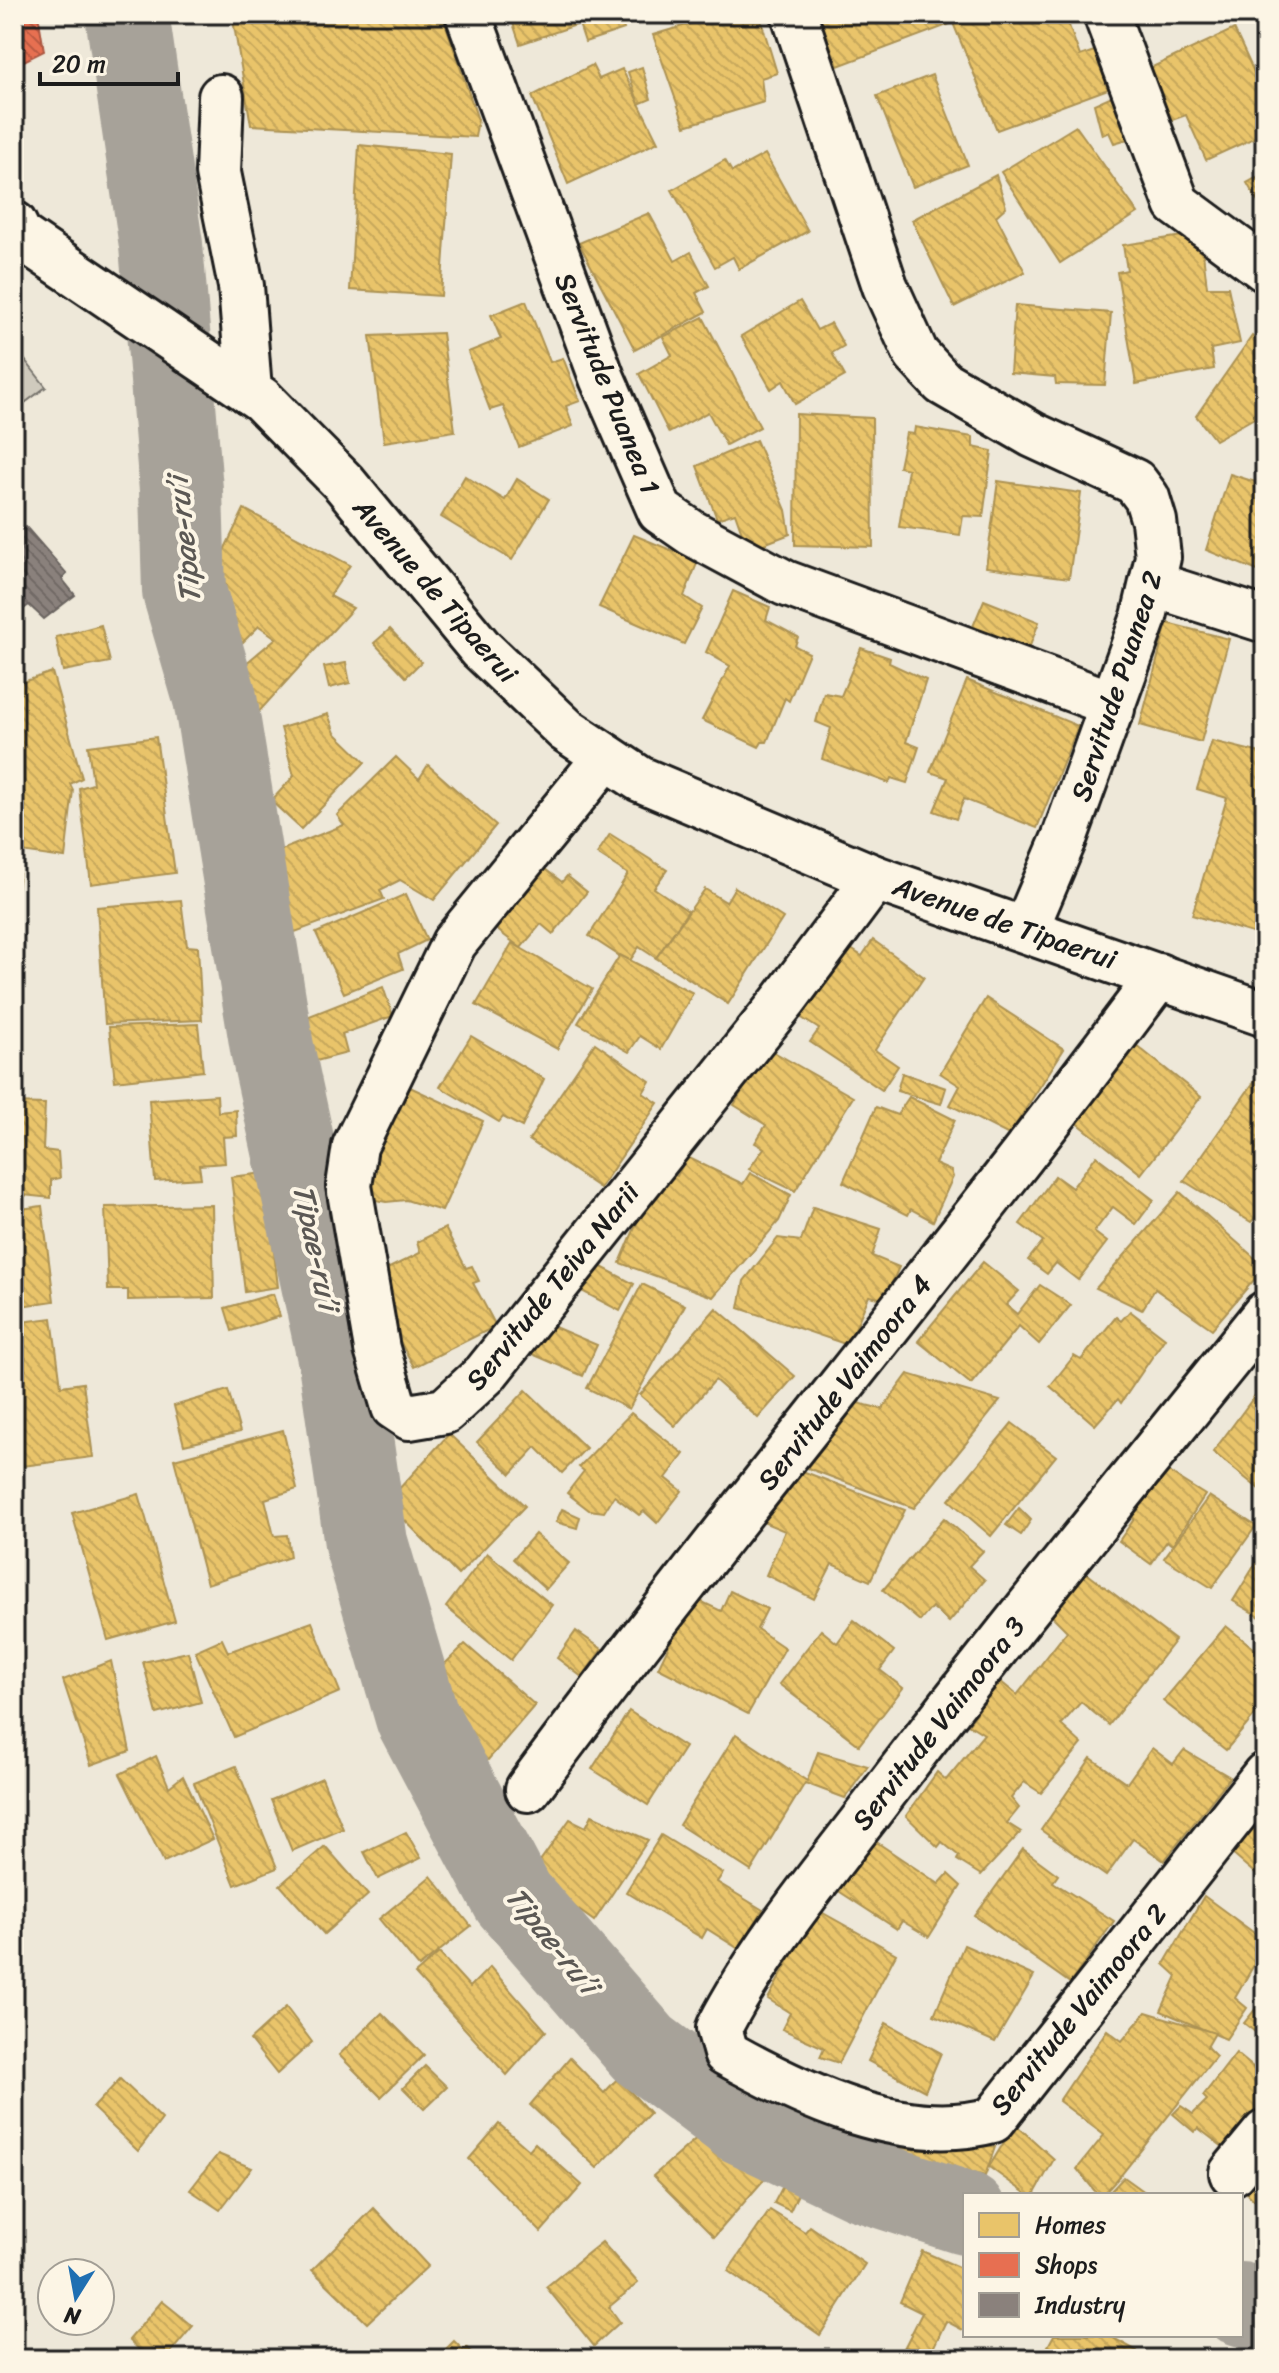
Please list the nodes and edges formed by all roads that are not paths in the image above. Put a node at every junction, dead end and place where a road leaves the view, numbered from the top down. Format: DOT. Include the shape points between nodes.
graph roads {
  1 [pos="468,14"];
  2 [pos="794,14"];
  3 [pos="1106,14"];
  4 [pos="221,97"];
  5 [pos="17,230"];
  6 [pos="1265,269"];
  7 [pos="249,391"];
  8 [pos="1152,584"];
  9 [pos="1265,620"];
  10 [pos="1112,709"];
  11 [pos="606,757"];
  12 [pos="875,878"];
  13 [pos="1026,928"];
  14 [pos="1159,976"];
  15 [pos="1265,1014"];
  16 [pos="1265,1314"];
  17 [pos="1265,1775"];
  18 [pos="528,1789"];
  19 [pos="835,2103"];
  20 [pos="1265,2133"];
  21 [pos="1232,2173"];
  1 -- 10 [label="street, Servitude Puanea 1" via="602,378 660,511 785,583 1102,700"];
  2 -- 8 [label="street, Servitude Puanea 2" via="885,286 916,354 943,383 1033,435 1135,482 1154,521 1158,557"];
  3 -- 6 [label="street" via="1177,204"];
  4 -- 7 [label="street" via="218,173 241,286"];
  5 -- 7 [label="street, Avenue de Tipaerui"];
  7 -- 11 [label="street, Avenue de Tipaerui" via="344,483 481,649 566,730"];
  8 -- 9 [label="street"];
  8 -- 10 [label="street, Servitude Puanea 2"];
  10 -- 13 [label="street, Servitude Puanea 2"];
  11 -- 12 [label="street, Avenue de Tipaerui" via="640,779"];
  11 -- 12 [label="street, Servitude Teiva Narii" via="454,943 355,1146 349,1186 377,1349 394,1407 409,1417 445,1411 485,1374"];
  12 -- 13 [label="street, Avenue de Tipaerui"];
  13 -- 14 [label="street, Avenue de Tipaerui"];
  14 -- 15 [label="street, Avenue de Tipaerui"];
  14 -- 18 [label="street, Servitude Vaimoora 4" via="1051,1122"];
  16 -- 19 [label="street, Servitude Vaimoora 3" via="978,1669 739,1989 719,2028 726,2053 787,2088"];
  17 -- 19 [label="street, Servitude Vaimoora 2" via="993,2120 967,2127 897,2122"];
  20 -- 21 [label="street"];
}
